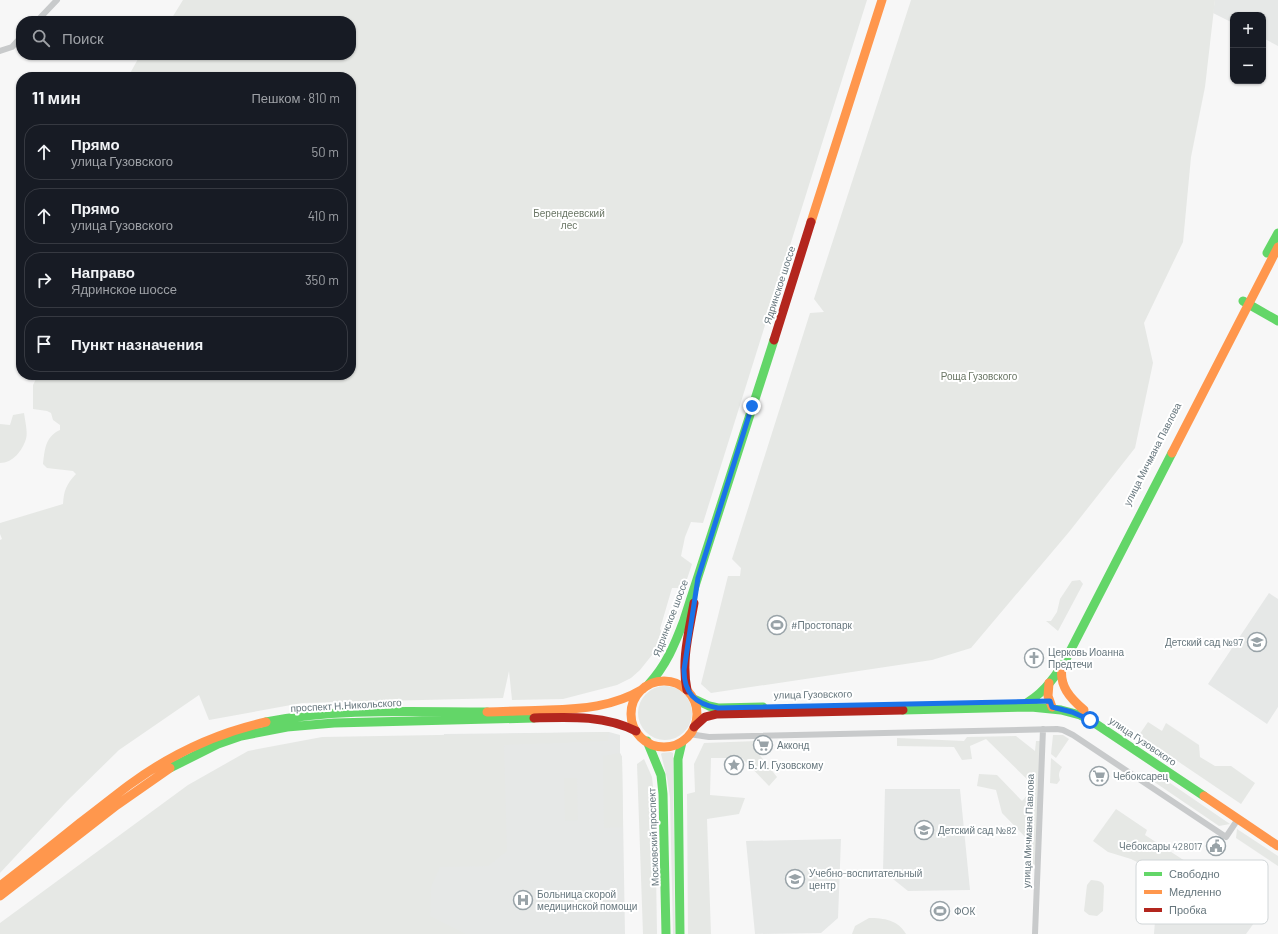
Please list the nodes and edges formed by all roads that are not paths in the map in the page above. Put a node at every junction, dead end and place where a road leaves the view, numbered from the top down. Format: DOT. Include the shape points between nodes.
graph roads {
  1 [pos="57,0"];
  2 [pos="882,0"];
  3 [pos="42,16"];
  4 [pos="16,43"];
  5 [pos="0,51"];
  6 [pos="1278,233"];
  7 [pos="1278,246"];
  8 [pos="1245,303"];
  9 [pos="1278,322"];
  10 [pos="698,578"];
  11 [pos="1067,651"];
  12 [pos="1064,664"];
  13 [pos="1052,672"];
  14 [pos="1048,686"];
  15 [pos="645,687"];
  16 [pos="687,690"];
  17 [pos="694,699"];
  18 [pos="1030,702"];
  19 [pos="1018,704"];
  20 [pos="1051,704"];
  21 [pos="1084,710"];
  22 [pos="1043,729"];
  23 [pos="636,731"];
  24 [pos="691,731"];
  25 [pos="1124,739"];
  26 [pos="647,741"];
  27 [pos="682,742"];
  28 [pos="1239,816"];
  29 [pos="1278,839"];
  30 [pos="1278,846"];
  31 [pos="0,886"];
  32 [pos="0,896"];
  33 [pos="666,934"];
  34 [pos="680,934"];
  35 [pos="1035,934"];
  1 -- 3 [label="street"];
  2 -- 10 [label="main road, Ядринское шоссе"];
  4 -- 5 [label="street" via="12,47"];
  6 -- 8 [label="main road, улица Мичмана Павлова"];
  7 -- 8 [label="main road, улица Мичмана Павлова"];
  8 -- 9 [label="main road"];
  8 -- 11 [label="main road, улица Мичмана Павлова"];
  10 -- 15 [label="main road, Ядринское шоссе" via="670,652 661,670"];
  10 -- 16 [label="main road, Ядринское шоссе" via="684,670"];
  11 -- 12 [label="main road, улица Мичмана Павлова"];
  11 -- 13 [label="main road, улица Мичмана Павлова"];
  12 -- 14 [label="main road, улица Мичмана Павлова"];
  12 -- 21 [label="main road" via="1062,684 1070,697"];
  13 -- 14 [label="main road, улица Мичмана Павлова"];
  13 -- 19 [label="main road" via="1034,693"];
  14 -- 18 [label="main road, улица Мичмана Павлова"];
  14 -- 20 [label="main road"];
  15 -- 16 [label="main road" via="666,680"];
  15 -- 23 [label="main road" via="632,708 631,720"];
  15 -- 31 [label="main road, проспект Н.Никольского" via="633,696 611,705 585,709 374,712 291,718 247,726 196,746 149,771"];
  16 -- 17 [label="main road"];
  17 -- 19 [label="main road, улица Гузовского" via="718,708"];
  17 -- 24 [label="main road" via="697,715"];
  18 -- 19 [label="main road, улица Мичмана Павлова"];
  18 -- 20 [label="main road, улица Гузовского"];
  19 -- 20 [label="main road, улица Гузовского"];
  19 -- 24 [label="main road, улица Гузовского" via="717,714 705,718"];
  20 -- 21 [label="main road, улица Гузовского" via="1067,704"];
  20 -- 25 [label="main road, улица Гузовского" via="1082,716"];
  21 -- 25 [label="main road, улица Гузовского"];
  22 -- 24 [label="street" via="709,737"];
  22 -- 28 [label="street" via="1063,730 1073,735 1226,837"];
  22 -- 35 [label="street, улица Мичмана Павлова"];
  23 -- 26 [label="main road"];
  23 -- 32 [label="main road, проспект Н.Никольского" via="611,720 566,717 343,722 292,726 255,733 212,747 147,782"];
  24 -- 27 [label="main road"];
  25 -- 28 [label="main road, улица Гузовского"];
  26 -- 27 [label="main road" via="662,747"];
  26 -- 33 [label="main road, Московский проспект" via="661,775 664,794"];
  27 -- 34 [label="main road" via="678,759"];
  28 -- 29 [label="main road, улица Гузовского"];
  28 -- 30 [label="main road, улица Гузовского"];
}
